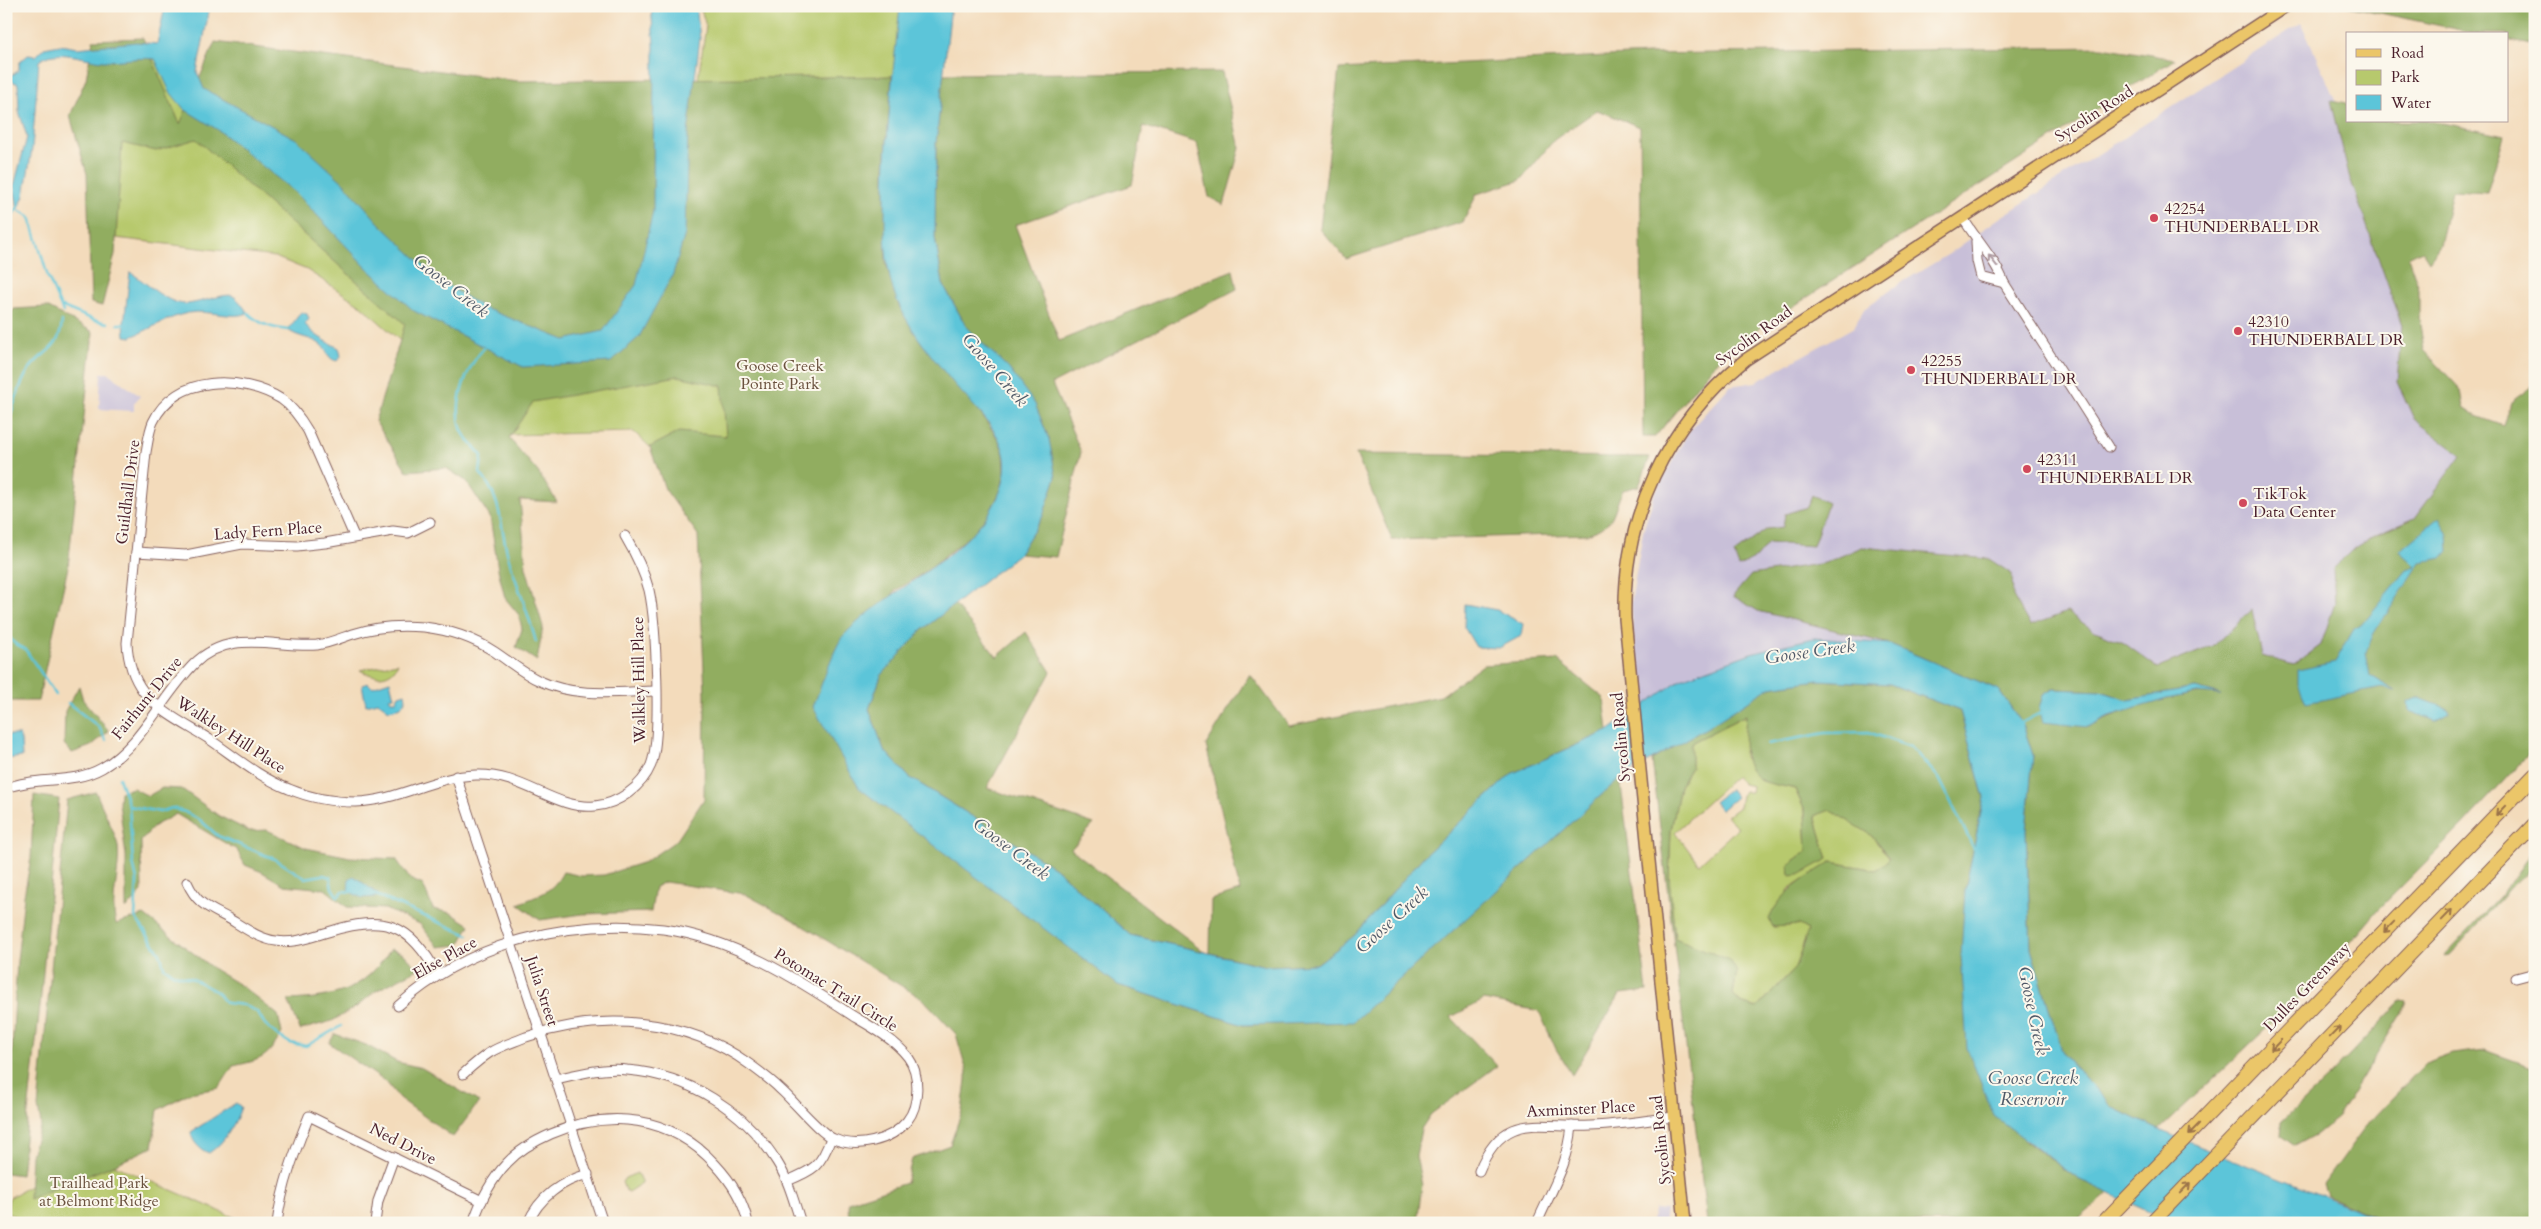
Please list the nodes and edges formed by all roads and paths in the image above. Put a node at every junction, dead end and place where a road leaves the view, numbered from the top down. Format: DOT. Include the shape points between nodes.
graph roads {
  1 [pos="2286,6"];
  2 [pos="1963,218"];
  3 [pos="1976,240"];
  4 [pos="2004,284"];
  5 [pos="2109,446"];
  6 [pos="430,522"];
  7 [pos="354,536"];
  8 [pos="625,536"];
  9 [pos="136,552"];
  10 [pos="656,691"];
  11 [pos="160,707"];
  12 [pos="2535,775"];
  13 [pos="456,776"];
  14 [pos="6,788"];
  15 [pos="2535,824"];
  16 [pos="187,882"];
  17 [pos="510,943"];
  18 [pos="2535,973"];
  19 [pos="438,975"];
  20 [pos="2516,978"];
  21 [pos="398,1006"];
  22 [pos="540,1033"];
  23 [pos="463,1074"];
  24 [pos="556,1079"];
  25 [pos="1675,1117"];
  26 [pos="571,1126"];
  27 [pos="1572,1126"];
  28 [pos="831,1138"];
  29 [pos="394,1157"];
  30 [pos="1479,1171"];
  31 [pos="588,1174"];
  32 [pos="787,1181"];
  33 [pos="482,1201"];
  34 [pos="603,1220"];
  35 [pos="277,1223"];
  36 [pos="375,1223"];
  37 [pos="473,1223"];
  38 [pos="528,1223"];
  39 [pos="748,1223"];
  40 [pos="801,1223"];
  41 [pos="1536,1223"];
  42 [pos="1685,1223"];
  43 [pos="2103,1223"];
  44 [pos="2151,1223"];
  1 -- 2 [label="main road, Sycolin Road"];
  2 -- 3 [label="street"];
  2 -- 25 [label="main road, Sycolin Road" via="1745,360 1708,394 1683,424 1647,489 1629,555 1624,600"];
  4 -- 3 [label="street, one-way" via="1997,266"];
  3 -- 4 [label="street" via="1981,277"];
  4 -- 5 [label="street"];
  6 -- 7 [label="street, Lady Fern Place" via="408,532"];
  7 -- 9 [label="street, Lady Fern Place" via="297,546 242,544 186,555"];
  7 -- 9 [label="street, Guildhall Drive" via="308,431 291,407 262,390 225,382 210,383 196,386 171,400 154,421 146,452"];
  8 -- 10 [label="street, Walkley Hill Place" via="644,573 650,597"];
  9 -- 11 [label="street, Guildhall Drive" via="128,655 138,683"];
  10 -- 11 [label="street, Fairhunt Drive" via="594,693 553,686 470,639 442,630 401,626 376,628 318,644 254,641 226,645 196,662"];
  10 -- 13 [label="street, Walkley Hill Place" via="657,741 651,766 636,788 613,802 595,806 573,805 503,776"];
  11 -- 13 [label="street, Walkley Hill Place" via="270,780 312,797 354,802 383,799"];
  11 -- 14 [label="street, Fairhunt Drive" via="125,749 102,768 78,777 30,780"];
  12 -- 43 [label="highway, Dulles Greenway, one-way"];
  13 -- 17 [label="street, Julia Street"];
  44 -- 15 [label="highway, one-way"];
  16 -- 19 [label="street" via="194,898 257,935 274,941 300,941 364,923 390,926 403,931 422,948"];
  17 -- 19 [label="street, Elise Place" via="476,955"];
  17 -- 22 [label="street, Julia Street"];
  17 -- 28 [label="street, Potomac Trail Circle" via="581,928 666,930 710,940 755,958 836,1004 889,1039 909,1058 916,1080 916,1103 907,1121 890,1136 849,1144"];
  18 -- 20 [label="street"];
  19 -- 21 [label="street, Elise Place"];
  22 -- 23 [label="street" via="490,1052"];
  22 -- 24 [label="street, Julia Street"];
  22 -- 28 [label="street" via="590,1022 633,1023 674,1029 713,1042 747,1062 780,1088"];
  24 -- 26 [label="street, Julia Street"];
  24 -- 32 [label="street" via="626,1069 677,1080 730,1110 754,1132"];
  25 -- 27 [label="street, Axminster Place" via="1602,1126"];
  25 -- 42 [label="main road, Sycolin Road"];
  26 -- 31 [label="street, Julia Street"];
  26 -- 33 [label="street" via="524,1148 507,1162"];
  26 -- 39 [label="street" via="613,1118 668,1129 709,1157 726,1175 736,1190"];
  27 -- 30 [label="street, Axminster Place" via="1535,1124 1513,1130 1490,1150"];
  27 -- 41 [label="street" via="1563,1171"];
  28 -- 32 [label="street" via="824,1159 816,1167"];
  29 -- 33 [label="street, Ned Drive"];
  29 -- 35 [label="street, Ned Drive" via="309,1116 292,1157"];
  29 -- 36 [label="street" via="378,1201"];
  31 -- 34 [label="street, Julia Street"];
  31 -- 38 [label="street" via="557,1188 539,1204"];
  32 -- 40 [label="street"];
  33 -- 37 [label="street"];
}
